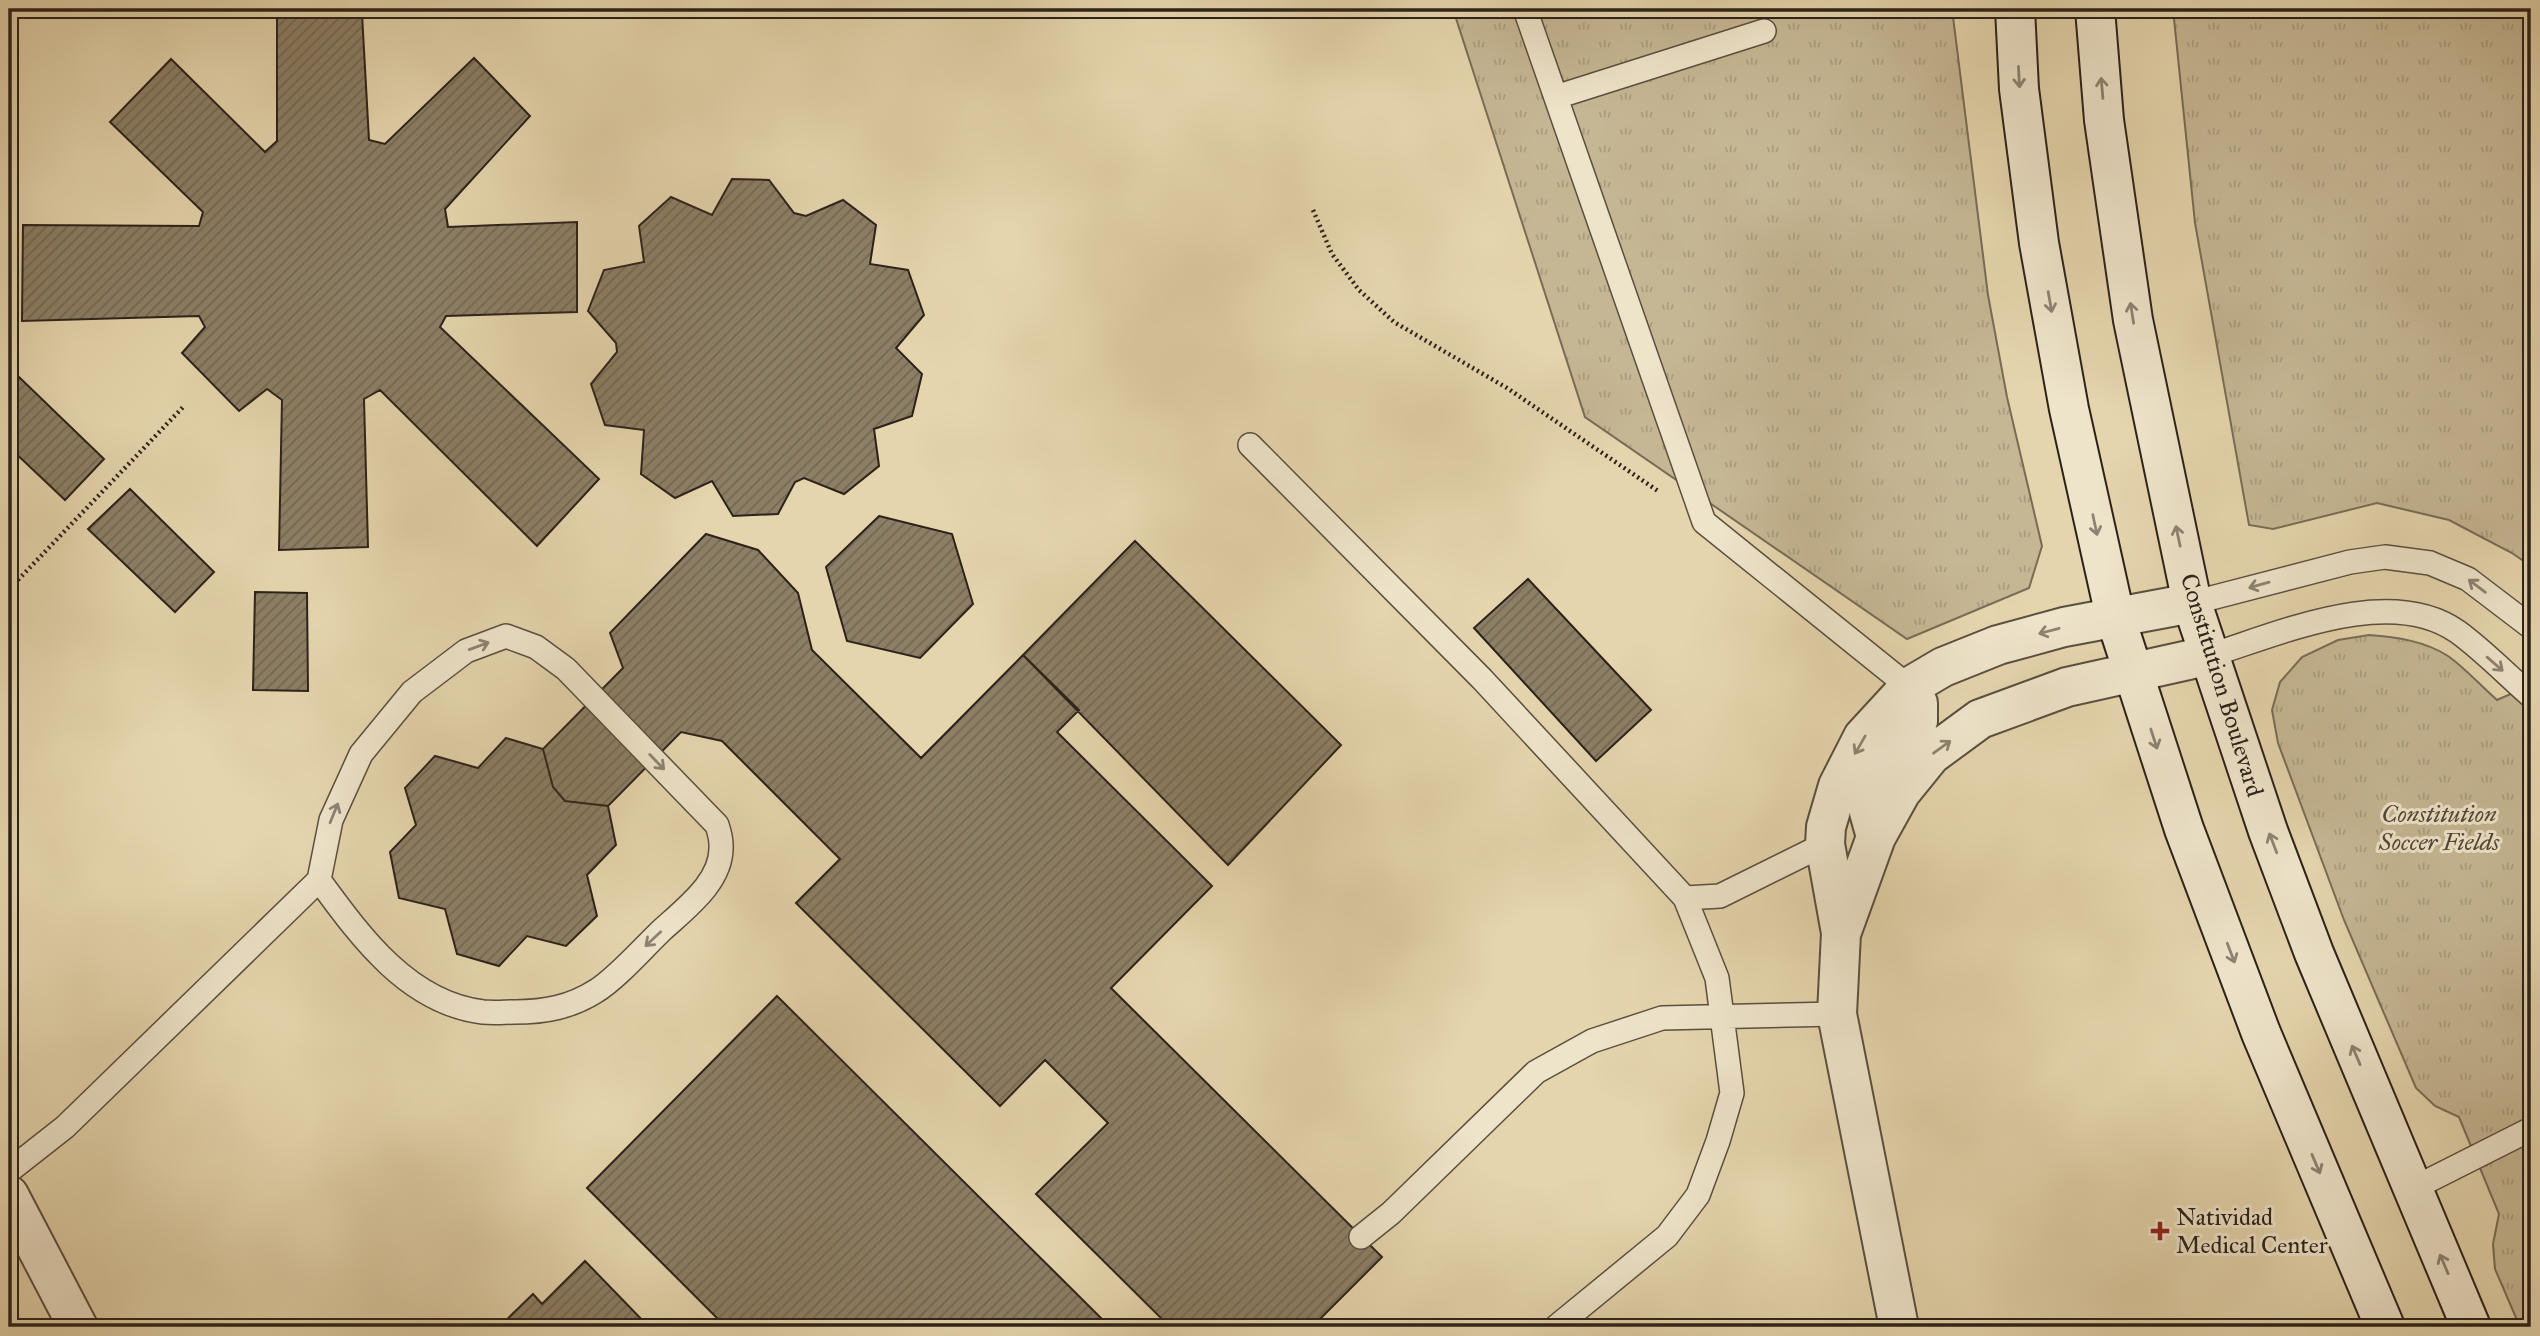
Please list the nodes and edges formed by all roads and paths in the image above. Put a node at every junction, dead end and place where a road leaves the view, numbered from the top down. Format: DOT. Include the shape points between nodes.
graph roads {
  1 [pos="1525,9"];
  2 [pos="2015,9"];
  3 [pos="2095,9"];
  4 [pos="1764,31"];
  5 [pos="1556,97"];
  6 [pos="1313,210"];
  7 [pos="185,405"];
  8 [pos="1250,445"];
  9 [pos="1704,522"];
  10 [pos="18,580"];
  11 [pos="2192,603"];
  12 [pos="2115,616"];
  13 [pos="2531,627"];
  14 [pos="2211,655"];
  15 [pos="2133,674"];
  16 [pos="1909,687"];
  17 [pos="2531,696"];
  18 [pos="1876,837"];
  19 [pos="1825,844"];
  20 [pos="319,880"];
  21 [pos="1685,898"];
  22 [pos="1841,933"];
  23 [pos="1837,1014"];
  24 [pos="1722,1016"];
  25 [pos="2531,1129"];
  26 [pos="9,1171"];
  27 [pos="2412,1189"];
  28 [pos="9,1195"];
  29 [pos="1361,1237"];
  30 [pos="78,1327"];
  31 [pos="1556,1327"];
  32 [pos="1899,1327"];
  33 [pos="2385,1327"];
  34 [pos="2471,1327"];
  1 -- 5 [label="lane"];
  2 -- 12 [label="main road, one-way" via="2039,243 2069,409"];
  11 -- 3 [label="main road, Constitution Boulevard, one-way" via="2133,320 2104,120"];
  4 -- 5 [label="lane"];
  5 -- 9 [label="lane"];
  6 -- 9 [label="path" via="1332,254 1359,290 1394,322 1507,388"];
  7 -- 10 [label="path"];
  8 -- 21 [label="lane" via="1482,679"];
  9 -- 16 [label="lane"];
  11 -- 12 [label="main road"];
  13 -- 11 [label="lane, one-way" via="2468,579 2430,564 2385,557"];
  11 -- 14 [label="main road, Constitution Boulevard"];
  12 -- 15 [label="main road"];
  12 -- 16 [label="main road, one-way" via="1998,645 1943,667"];
  14 -- 15 [label="main road"];
  14 -- 17 [label="lane, one-way" via="2345,615 2391,611 2423,615 2457,631"];
  27 -- 14 [label="main road, Constitution Boulevard, one-way" via="2314,953"];
  18 -- 15 [label="main road, one-way" via="1901,792 1931,755 1980,719 2067,687"];
  15 -- 33 [label="main road, one-way" via="2184,829 2261,1033"];
  16 -- 18 [label="main road" via="1919,703 1918,721 1875,778 1869,812"];
  16 -- 19 [label="main road, one-way" via="1864,737 1838,786"];
  18 -- 22 [label="main road"];
  19 -- 21 [label="lane" via="1720,896"];
  19 -- 22 [label="main road"];
  20 -- 20 [label="lane, one-way" via="331,820 361,754 412,692 466,651 506,636 536,647 566,669 717,825 722,848 716,872 702,893 598,991 565,1007 529,1012 483,1012 441,1001 408,981 376,952"];
  20 -- 26 [label="lane" via="65,1127"];
  21 -- 24 [label="lane" via="1717,978"];
  22 -- 23 [label="main road"];
  23 -- 24 [label="lane"];
  23 -- 32 [label="main road"];
  24 -- 29 [label="lane" via="1662,1018 1592,1041 1536,1072"];
  24 -- 31 [label="lane" via="1732,1093 1698,1195 1667,1236"];
  25 -- 27 [label="lane"];
  34 -- 27 [label="main road, Constitution Boulevard, one-way"];
  28 -- 30 [label="main road"];
}
